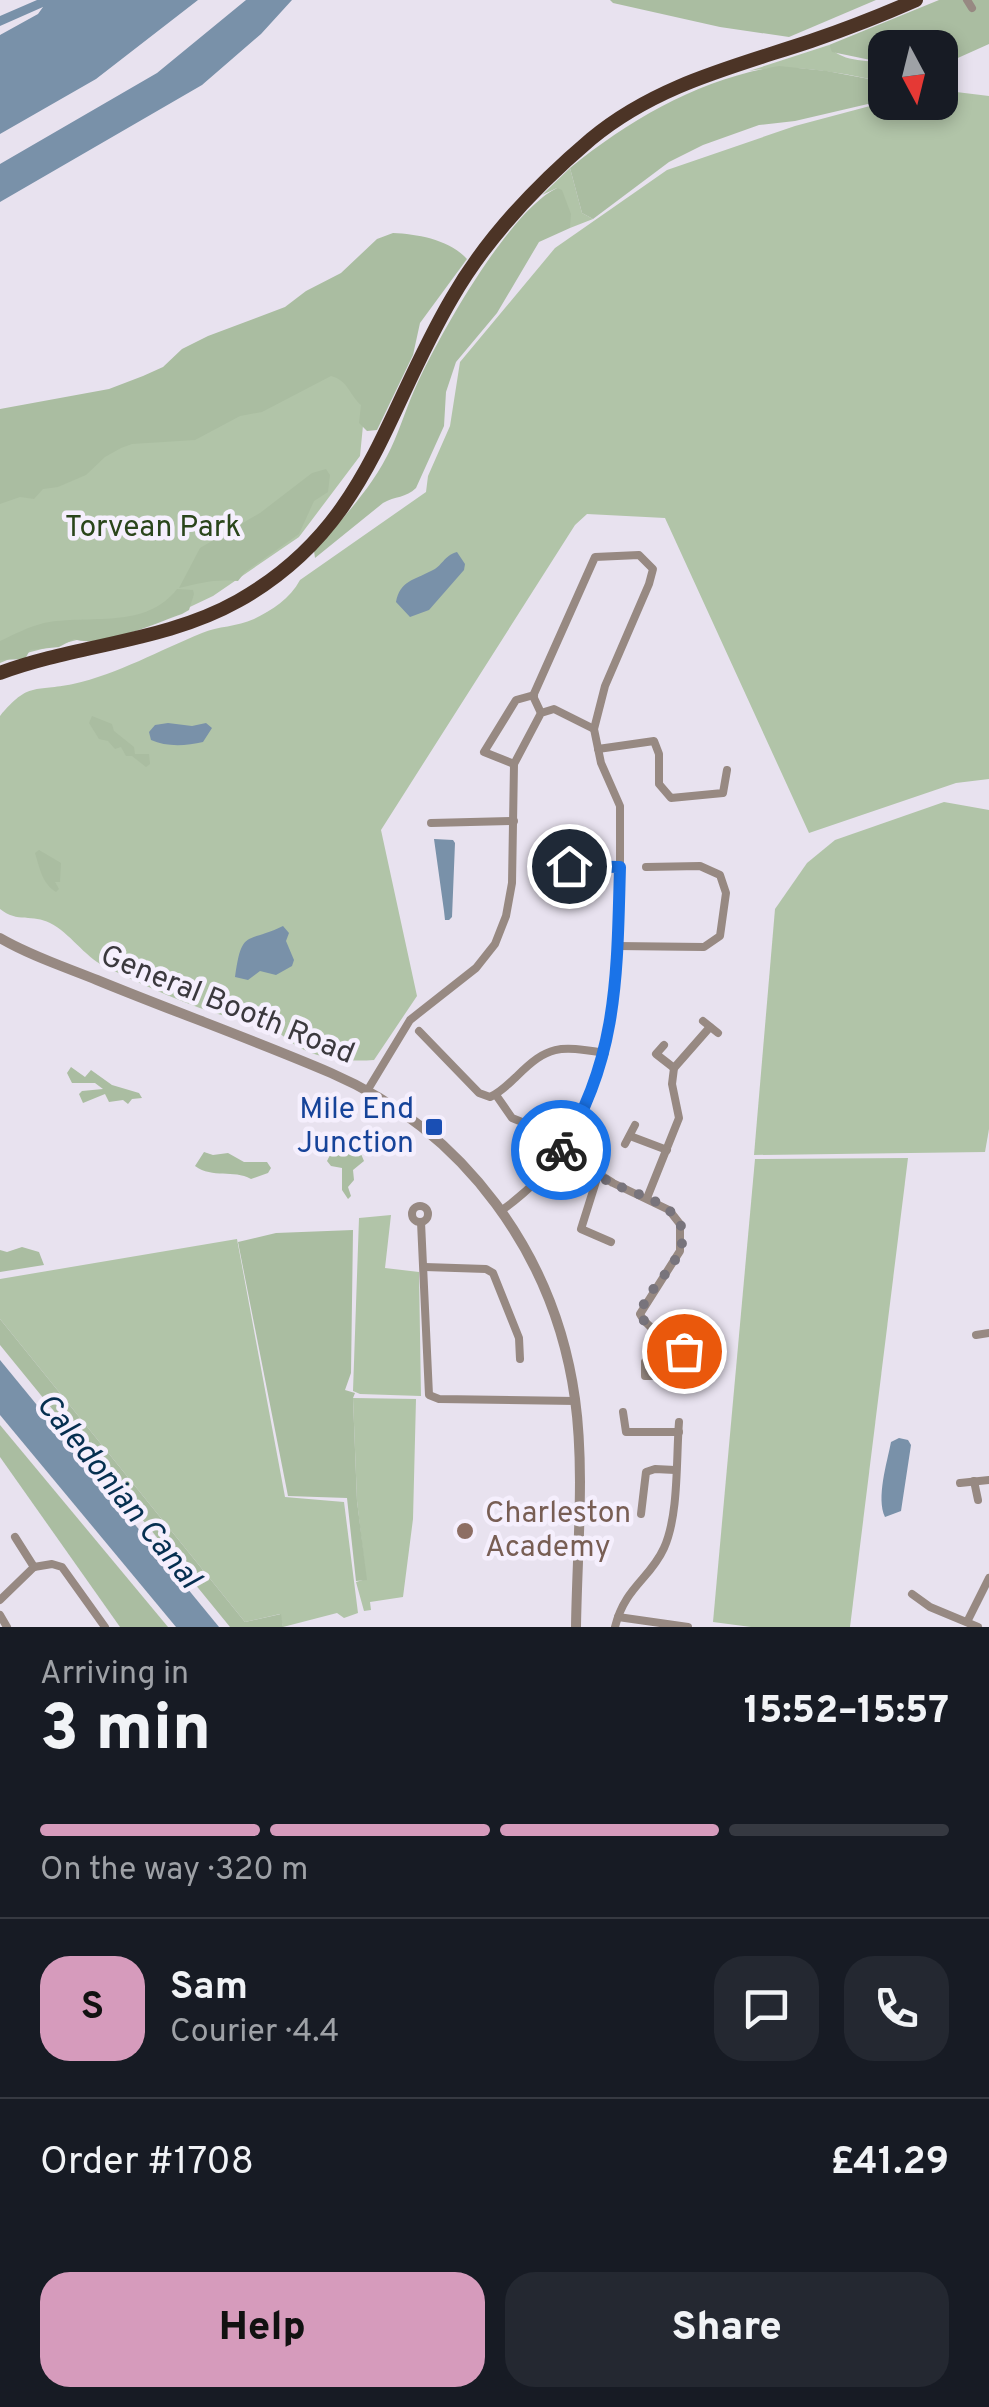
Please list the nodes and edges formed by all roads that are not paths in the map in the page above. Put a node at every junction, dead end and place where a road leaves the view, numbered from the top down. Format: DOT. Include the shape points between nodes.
graph roads {
  1 [pos="916,0"];
  2 [pos="0,672"];
  3 [pos="534,694"];
  4 [pos="541,713"];
  5 [pos="594,729"];
  6 [pos="598,749"];
  7 [pos="514,764"];
  8 [pos="727,770"];
  9 [pos="514,821"];
  10 [pos="431,822"];
  11 [pos="569,866"];
  12 [pos="588,866"];
  13 [pos="673,866"];
  14 [pos="620,867"];
  15 [pos="646,867"];
  16 [pos="587,878"];
  17 [pos="673,882"];
  18 [pos="0,938"];
  19 [pos="617,946"];
  20 [pos="432,1026"];
  21 [pos="710,1027"];
  22 [pos="664,1044"];
  23 [pos="605,1052"];
  24 [pos="674,1068"];
  25 [pos="366,1091"];
  26 [pos="496,1095"];
  27 [pos="533,1114"];
  28 [pos="635,1125"];
  29 [pos="561,1150"];
  30 [pos="667,1150"];
  31 [pos="598,1175"];
  32 [pos="647,1198"];
  33 [pos="502,1210"];
  34 [pos="420,1222"];
  35 [pos="597,1253"];
  36 [pos="424,1267"];
  37 [pos="989,1334"];
  38 [pos="976,1336"];
  39 [pos="506,1350"];
  40 [pos="645,1362"];
  41 [pos="576,1401"];
  42 [pos="622,1412"];
  43 [pos="676,1470"];
  44 [pos="989,1480"];
  45 [pos="974,1482"];
  46 [pos="960,1484"];
  47 [pos="978,1500"];
  48 [pos="641,1514"];
  49 [pos="14,1537"];
  50 [pos="34,1567"];
  51 [pos="989,1578"];
  52 [pos="912,1594"];
  53 [pos="0,1600"];
  54 [pos="0,1615"];
  55 [pos="616,1622"];
  56 [pos="967,1622"];
  57 [pos="6,1627"];
  58 [pos="104,1627"];
  59 [pos="576,1627"];
  60 [pos="688,1627"];
  61 [pos="978,1627"];
  1 -- 2 [label="highway" via="666,92 594,136 556,170 476,262 341,512 284,569 239,600 183,625"];
  3 -- 4 [label="street"];
  3 -- 5 [label="street" via="595,557 639,555 653,569"];
  3 -- 7 [label="street" via="516,700 484,752"];
  4 -- 5 [label="street" via="554,709"];
  4 -- 7 [label="street"];
  5 -- 6 [label="street"];
  6 -- 8 [label="street" via="654,741 658,784 671,798 722,793"];
  6 -- 14 [label="street" via="620,806"];
  7 -- 9 [label="street"];
  9 -- 10 [label="street"];
  9 -- 25 [label="street" via="510,900 495,944 410,1020"];
  11 -- 12 [label="street"];
  12 -- 14 [label="street"];
  12 -- 16 [label="street"];
  13 -- 15 [label="street"];
  13 -- 17 [label="street"];
  13 -- 19 [label="street" via="700,866 720,875 726,893 720,936 704,946"];
  14 -- 19 [label="street"];
  18 -- 25 [label="street, General Booth Road"];
  19 -- 23 [label="street"];
  20 -- 26 [label="street" via="421,1033 479,1092"];
  21 -- 24 [label="street"];
  22 -- 24 [label="street" via="651,1052"];
  23 -- 26 [label="street" via="542,1053"];
  23 -- 29 [label="street" via="589,1101"];
  24 -- 30 [label="street" via="679,1118"];
  25 -- 33 [label="street, General Booth Road" via="429,1132"];
  26 -- 27 [label="street" via="505,1111 532,1127"];
  28 -- 30 [label="street" via="628,1140"];
  29 -- 31 [label="street"];
  29 -- 33 [label="street"];
  30 -- 32 [label="street"];
  31 -- 32 [label="street"];
  31 -- 35 [label="street" via="580,1226 606,1240"];
  32 -- 40 [label="street" via="675,1216 682,1242 640,1317 684,1351 690,1365 680,1376 641,1376"];
  33 -- 41 [label="street, General Booth Road" via="545,1286"];
  34 -- 36 [label="street"];
  36 -- 39 [label="street" via="492,1273 520,1354"];
  36 -- 41 [label="street" via="429,1395"];
  37 -- 38 [label="street"];
  41 -- 59 [label="street, General Booth Road"];
  42 -- 43 [label="street" via="622,1433 679,1427"];
  43 -- 48 [label="street" via="646,1472"];
  43 -- 55 [label="street" via="665,1546 625,1598"];
  44 -- 45 [label="street"];
  45 -- 46 [label="street"];
  45 -- 47 [label="street"];
  49 -- 50 [label="street"];
  50 -- 53 [label="street"];
  50 -- 58 [label="street" via="62,1567"];
  51 -- 56 [label="street"];
  52 -- 56 [label="street"];
  54 -- 57 [label="street"];
  55 -- 60 [label="street"];
  56 -- 61 [label="street"];
}
